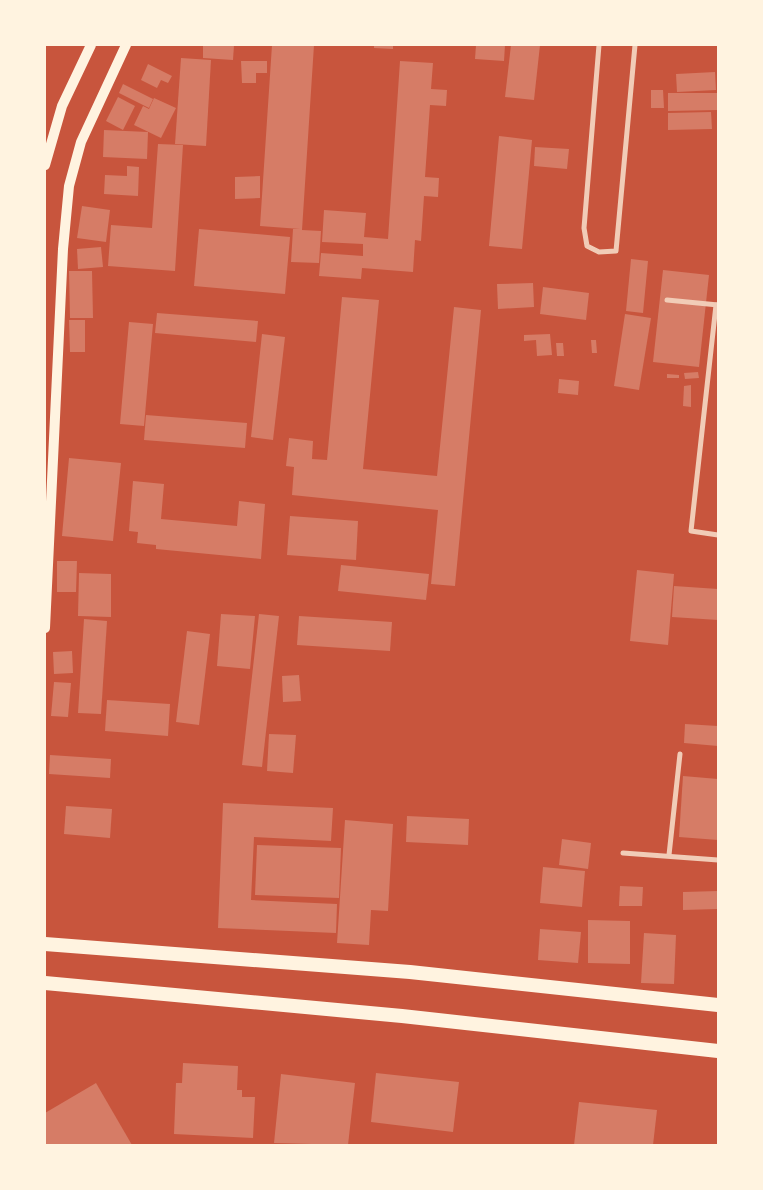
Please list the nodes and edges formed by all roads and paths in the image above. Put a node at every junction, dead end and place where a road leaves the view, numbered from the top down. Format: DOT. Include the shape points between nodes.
graph roads {
  1 [pos="91,45"];
  2 [pos="126,45"];
  3 [pos="599,45"];
  4 [pos="635,45"];
  5 [pos="45,161"];
  6 [pos="45,165"];
  7 [pos="667,300"];
  8 [pos="717,305"];
  9 [pos="718,534"];
  10 [pos="45,628"];
  11 [pos="680,754"];
  12 [pos="623,853"];
  13 [pos="669,855"];
  14 [pos="718,860"];
  15 [pos="45,944"];
  16 [pos="45,983"];
  17 [pos="718,1005"];
  18 [pos="718,1051"];
  1 -- 5 [label="main road" via="62,106"];
  2 -- 10 [label="main road" via="81,142 69,186 63,249"];
  3 -- 4 [label="street" via="584,228 587,246 599,252 616,251"];
  5 -- 6 [label="main road"];
  7 -- 8 [label="street"];
  8 -- 9 [label="street" via="690,531"];
  11 -- 13 [label="street"];
  12 -- 13 [label="street"];
  13 -- 14 [label="street"];
  15 -- 17 [label="highway" via="410,972"];
  16 -- 18 [label="highway" via="402,1016"];
}
